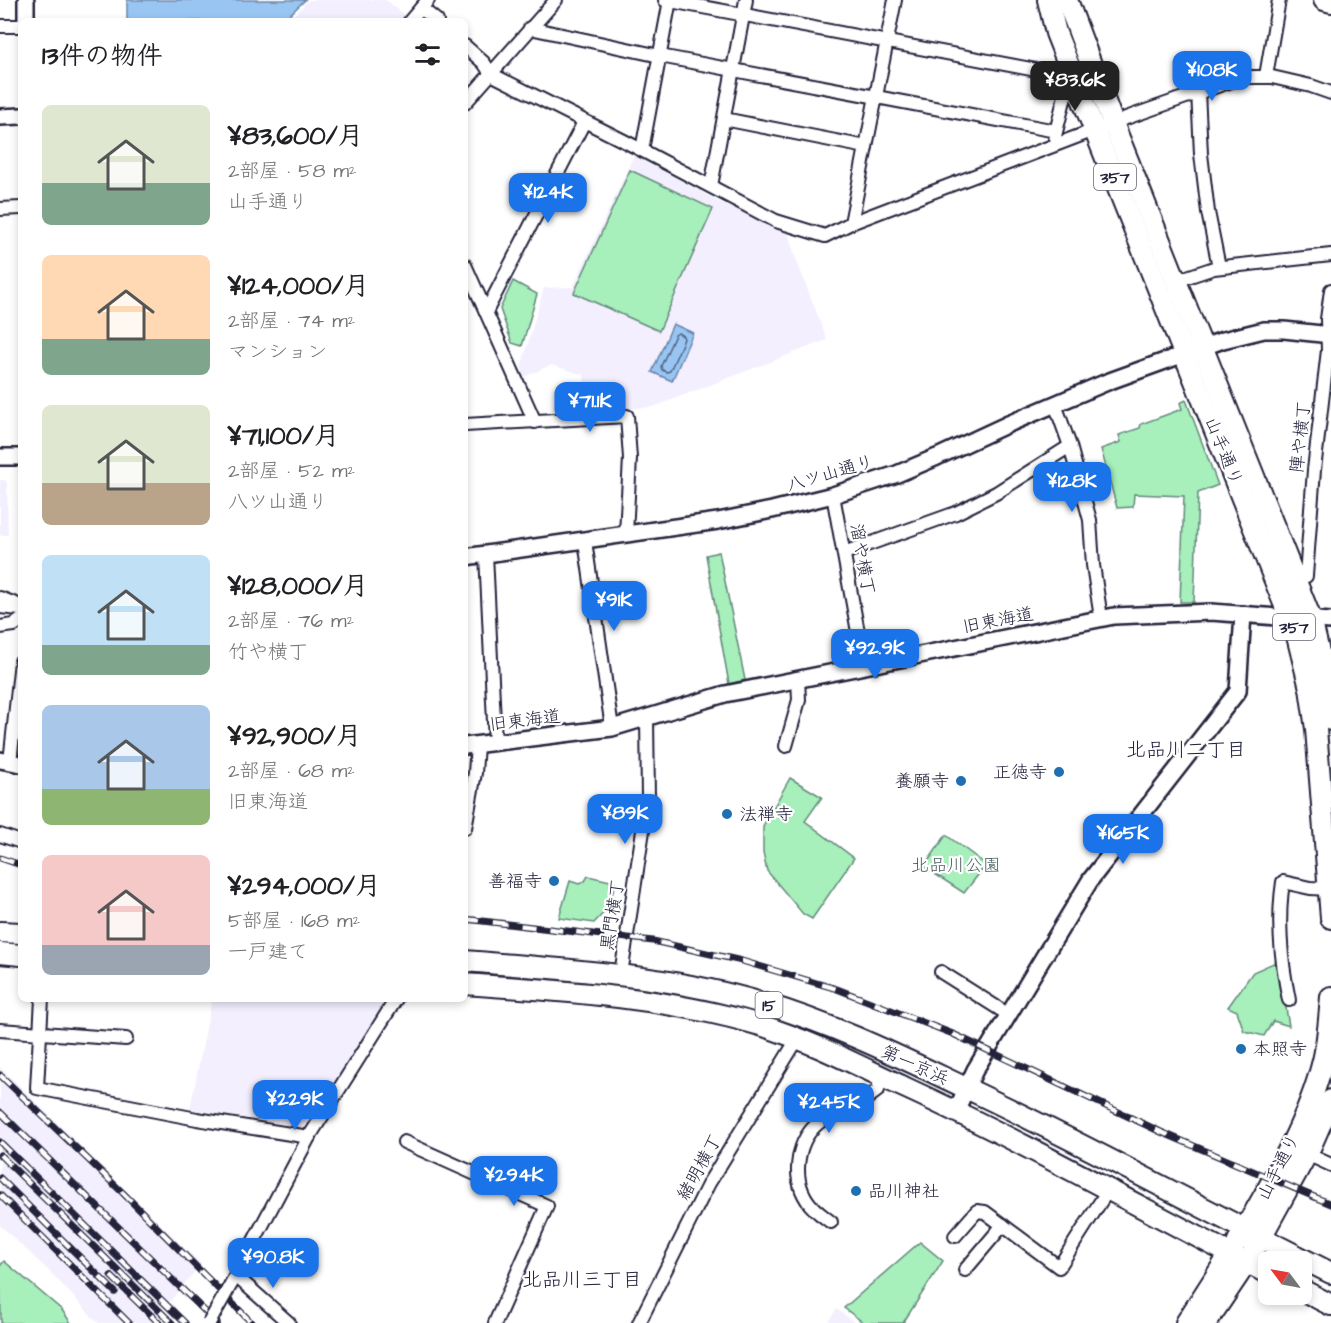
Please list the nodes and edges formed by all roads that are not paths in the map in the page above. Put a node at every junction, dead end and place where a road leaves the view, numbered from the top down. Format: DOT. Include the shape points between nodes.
graph roads {
  1 [pos="26,0"];
  2 [pos="556,0"];
  3 [pos="669,0"];
  4 [pos="746,0"];
  5 [pos="895,0"];
  6 [pos="1048,0"];
  7 [pos="1067,0"];
  8 [pos="1279,0"];
  9 [pos="1324,0"];
  10 [pos="1331,2"];
  11 [pos="424,4"];
  12 [pos="743,15"];
  13 [pos="26,18"];
  14 [pos="412,18"];
  15 [pos="435,18"];
  16 [pos="0,26"];
  17 [pos="18,26"];
  18 [pos="530,28"];
  19 [pos="887,40"];
  20 [pos="468,49"];
  21 [pos="660,56"];
  22 [pos="733,70"];
  23 [pos="1071,71"];
  24 [pos="490,75"];
  25 [pos="1266,76"];
  26 [pos="1198,91"];
  27 [pos="1331,93"];
  28 [pos="875,97"];
  29 [pos="468,100"];
  30 [pos="18,116"];
  31 [pos="0,117"];
  32 [pos="724,119"];
  33 [pos="584,122"];
  34 [pos="1105,127"];
  35 [pos="1056,131"];
  36 [pos="1053,146"];
  37 [pos="866,147"];
  38 [pos="642,150"];
  39 [pos="711,186"];
  40 [pos="18,208"];
  41 [pos="0,209"];
  42 [pos="851,223"];
  43 [pos="1331,255"];
  44 [pos="1219,267"];
  45 [pos="468,273"];
  46 [pos="1175,281"];
  47 [pos="1331,290"];
  48 [pos="486,312"];
  49 [pos="1329,335"];
  50 [pos="1194,350"];
  51 [pos="1055,404"];
  52 [pos="535,422"];
  53 [pos="468,425"];
  54 [pos="1070,446"];
  55 [pos="0,457"];
  56 [pos="18,457"];
  57 [pos="833,495"];
  58 [pos="626,534"];
  59 [pos="585,541"];
  60 [pos="844,553"];
  61 [pos="486,554"];
  62 [pos="468,557"];
  63 [pos="1294,580"];
  64 [pos="0,598"];
  65 [pos="18,606"];
  66 [pos="0,607"];
  67 [pos="18,607"];
  68 [pos="1243,614"];
  69 [pos="1290,617"];
  70 [pos="1101,618"];
  71 [pos="1311,619"];
  72 [pos="1331,621"];
  73 [pos="18,622"];
  74 [pos="0,627"];
  75 [pos="864,665"];
  76 [pos="798,678"];
  77 [pos="18,689"];
  78 [pos="647,717"];
  79 [pos="1331,720"];
  80 [pos="612,728"];
  81 [pos="495,743"];
  82 [pos="471,746"];
  83 [pos="786,746"];
  84 [pos="10,762"];
  85 [pos="468,812"];
  86 [pos="0,835"];
  87 [pos="18,841"];
  88 [pos="1329,889"];
  89 [pos="1331,918"];
  90 [pos="0,932"];
  91 [pos="18,933"];
  92 [pos="0,953"];
  93 [pos="18,955"];
  94 [pos="468,961"];
  95 [pos="941,972"];
  96 [pos="621,974"];
  97 [pos="468,984"];
  98 [pos="1331,996"];
  99 [pos="1289,1000"];
  100 [pos="42,1002"];
  101 [pos="394,1002"];
  102 [pos="1009,1015"];
  103 [pos="0,1030"];
  104 [pos="40,1033"];
  105 [pos="798,1038"];
  106 [pos="126,1039"];
  107 [pos="881,1076"];
  108 [pos="966,1088"];
  109 [pos="1331,1100"];
  110 [pos="956,1111"];
  111 [pos="309,1137"];
  112 [pos="404,1142"];
  113 [pos="1307,1154"];
  114 [pos="1331,1165"];
  115 [pos="1108,1190"];
  116 [pos="831,1222"];
  117 [pos="1003,1225"];
  118 [pos="1253,1234"];
  119 [pos="955,1236"];
  120 [pos="1238,1258"];
  121 [pos="1258,1268"];
  122 [pos="965,1270"];
  123 [pos="1331,1273"];
  124 [pos="233,1280"];
  125 [pos="1312,1295"];
  126 [pos="1331,1305"];
  127 [pos="642,1322"];
  128 [pos="209,1323"];
  129 [pos="289,1323"];
  130 [pos="495,1323"];
  131 [pos="1186,1323"];
  132 [pos="1206,1323"];
  1 -- 13 [label="street"];
  2 -- 18 [label="street"];
  3 -- 12 [label="street"];
  3 -- 21 [label="street"];
  4 -- 12 [label="street"];
  5 -- 19 [label="street"];
  6 -- 23 [label="main road, 山手通り / 357"];
  7 -- 34 [label="main road, 山手通り / 357"];
  8 -- 25 [label="street"];
  9 -- 10 [label="main road"];
  11 -- 14 [label="street"];
  11 -- 15 [label="street"];
  12 -- 19 [label="street"];
  12 -- 22 [label="street"];
  16 -- 17 [label="street"];
  18 -- 21 [label="street"];
  18 -- 24 [label="street"];
  19 -- 23 [label="street" via="1063,75"];
  19 -- 28 [label="street"];
  20 -- 24 [label="street" via="484,63"];
  21 -- 22 [label="street"];
  21 -- 38 [label="street"];
  22 -- 28 [label="street"];
  22 -- 32 [label="street"];
  23 -- 34 [label="main road, 山手通り / 357"];
  23 -- 35 [label="street"];
  24 -- 29 [label="street"];
  24 -- 33 [label="street"];
  25 -- 26 [label="street" via="1243,76"];
  25 -- 27 [label="street"];
  26 -- 34 [label="street"];
  26 -- 44 [label="street" via="1206,201"];
  28 -- 35 [label="street"];
  28 -- 37 [label="street"];
  30 -- 31 [label="street"];
  32 -- 37 [label="street"];
  32 -- 39 [label="street"];
  33 -- 38 [label="street"];
  33 -- 48 [label="street"];
  34 -- 36 [label="street"];
  34 -- 46 [label="main road, 山手通り / 357"];
  34 -- 50 [label="main road, 山手通り / 357"];
  35 -- 36 [label="street"];
  36 -- 42 [label="street"];
  37 -- 42 [label="street"];
  38 -- 39 [label="street"];
  39 -- 42 [label="street" via="776,221 825,236"];
  40 -- 41 [label="street"];
  43 -- 44 [label="street"];
  44 -- 46 [label="street"];
  45 -- 48 [label="street"];
  46 -- 50 [label="main road, 山手通り / 357"];
  47 -- 49 [label="street, 陣や横丁"];
  48 -- 52 [label="street"];
  49 -- 50 [label="street, 八ツ山通り" via="1264,330"];
  49 -- 63 [label="street, 陣や横丁" via="1306,576"];
  50 -- 51 [label="street, 八ツ山通り"];
  50 -- 63 [label="main road, 山手通り / 357"];
  50 -- 69 [label="main road, 山手通り / 357"];
  51 -- 54 [label="street"];
  51 -- 57 [label="street, 八ツ山通り" via="907,470"];
  52 -- 53 [label="street"];
  52 -- 58 [label="street" via="627,416 630,458"];
  54 -- 60 [label="street" via="956,513"];
  54 -- 70 [label="street" via="1090,520"];
  55 -- 56 [label="street"];
  57 -- 58 [label="street, 八ツ山通り" via="718,521"];
  57 -- 60 [label="street, 溜や横丁"];
  58 -- 59 [label="street, 八ツ山通り"];
  59 -- 61 [label="street, 八ツ山通り"];
  59 -- 80 [label="street"];
  60 -- 75 [label="street, 溜や横丁"];
  61 -- 62 [label="street, 八ツ山通り"];
  61 -- 81 [label="street"];
  63 -- 71 [label="main road, 山手通り / 357"];
  64 -- 65 [label="street"];
  66 -- 67 [label="street"];
  68 -- 69 [label="street, 旧東海道"];
  68 -- 70 [label="street, 旧東海道" via="1144,613"];
  68 -- 102 [label="street" via="1238,690 1091,879"];
  69 -- 71 [label="street, 旧東海道"];
  69 -- 88 [label="main road, 山手通り / 357" via="1310,688"];
  70 -- 75 [label="street, 旧東海道"];
  71 -- 72 [label="street, 旧東海道"];
  71 -- 79 [label="main road, 山手通り / 357"];
  73 -- 74 [label="street"];
  75 -- 76 [label="street, 旧東海道"];
  76 -- 78 [label="street, 旧東海道"];
  76 -- 83 [label="street" via="799,700"];
  77 -- 84 [label="street"];
  78 -- 80 [label="street, 旧東海道"];
  78 -- 96 [label="street, 黒門横丁" via="648,798"];
  80 -- 81 [label="street, 旧東海道"];
  81 -- 82 [label="street, 旧東海道"];
  82 -- 85 [label="street" via="475,773"];
  86 -- 87 [label="street"];
  88 -- 89 [label="main road, 山手通り / 357"];
  88 -- 99 [label="street" via="1282,882 1282,967"];
  90 -- 91 [label="main road"];
  92 -- 93 [label="main road"];
  94 -- 96 [label="main road, 第一京浜 / 15"];
  95 -- 102 [label="street"];
  96 -- 108 [label="main road, 第一京浜 / 15" via="765,1004 829,1026"];
  97 -- 105 [label="main road, 第一京浜 / 15" via="658,1002 710,1012"];
  98 -- 118 [label="main road, 山手通り" via="1323,1060"];
  100 -- 104 [label="street"];
  101 -- 111 [label="street"];
  102 -- 108 [label="street"];
  103 -- 104 [label="street"];
  104 -- 106 [label="street"];
  104 -- 111 [label="street" via="37,1088"];
  105 -- 107 [label="main road, 第一京浜 / 15"];
  105 -- 127 [label="street, 緒明横丁" via="709,1183"];
  107 -- 110 [label="main road, 第一京浜 / 15"];
  107 -- 116 [label="street" via="878,1090 849,1110 819,1122 803,1143 798,1165 800,1188 810,1205"];
  108 -- 110 [label="street"];
  108 -- 118 [label="main road, 第一京浜 / 15"];
  109 -- 113 [label="main road, 山手通り"];
  110 -- 115 [label="main road, 第一京浜 / 15"];
  111 -- 124 [label="street"];
  112 -- 130 [label="street" via="547,1206"];
  113 -- 114 [label="street"];
  113 -- 118 [label="main road, 山手通り"];
  115 -- 117 [label="street" via="1059,1267"];
  115 -- 120 [label="main road, 第一京浜 / 15"];
  117 -- 119 [label="street" via="986,1212 977,1211"];
  117 -- 122 [label="street"];
  118 -- 120 [label="main road, 山手通り"];
  118 -- 123 [label="main road, 第一京浜 / 15"];
  120 -- 121 [label="main road, 第一京浜 / 15"];
  120 -- 131 [label="main road, 山手通り"];
  120 -- 132 [label="main road, 山手通り"];
  124 -- 128 [label="street, bridge"];
  124 -- 129 [label="street"];
  125 -- 126 [label="main road"];
}
